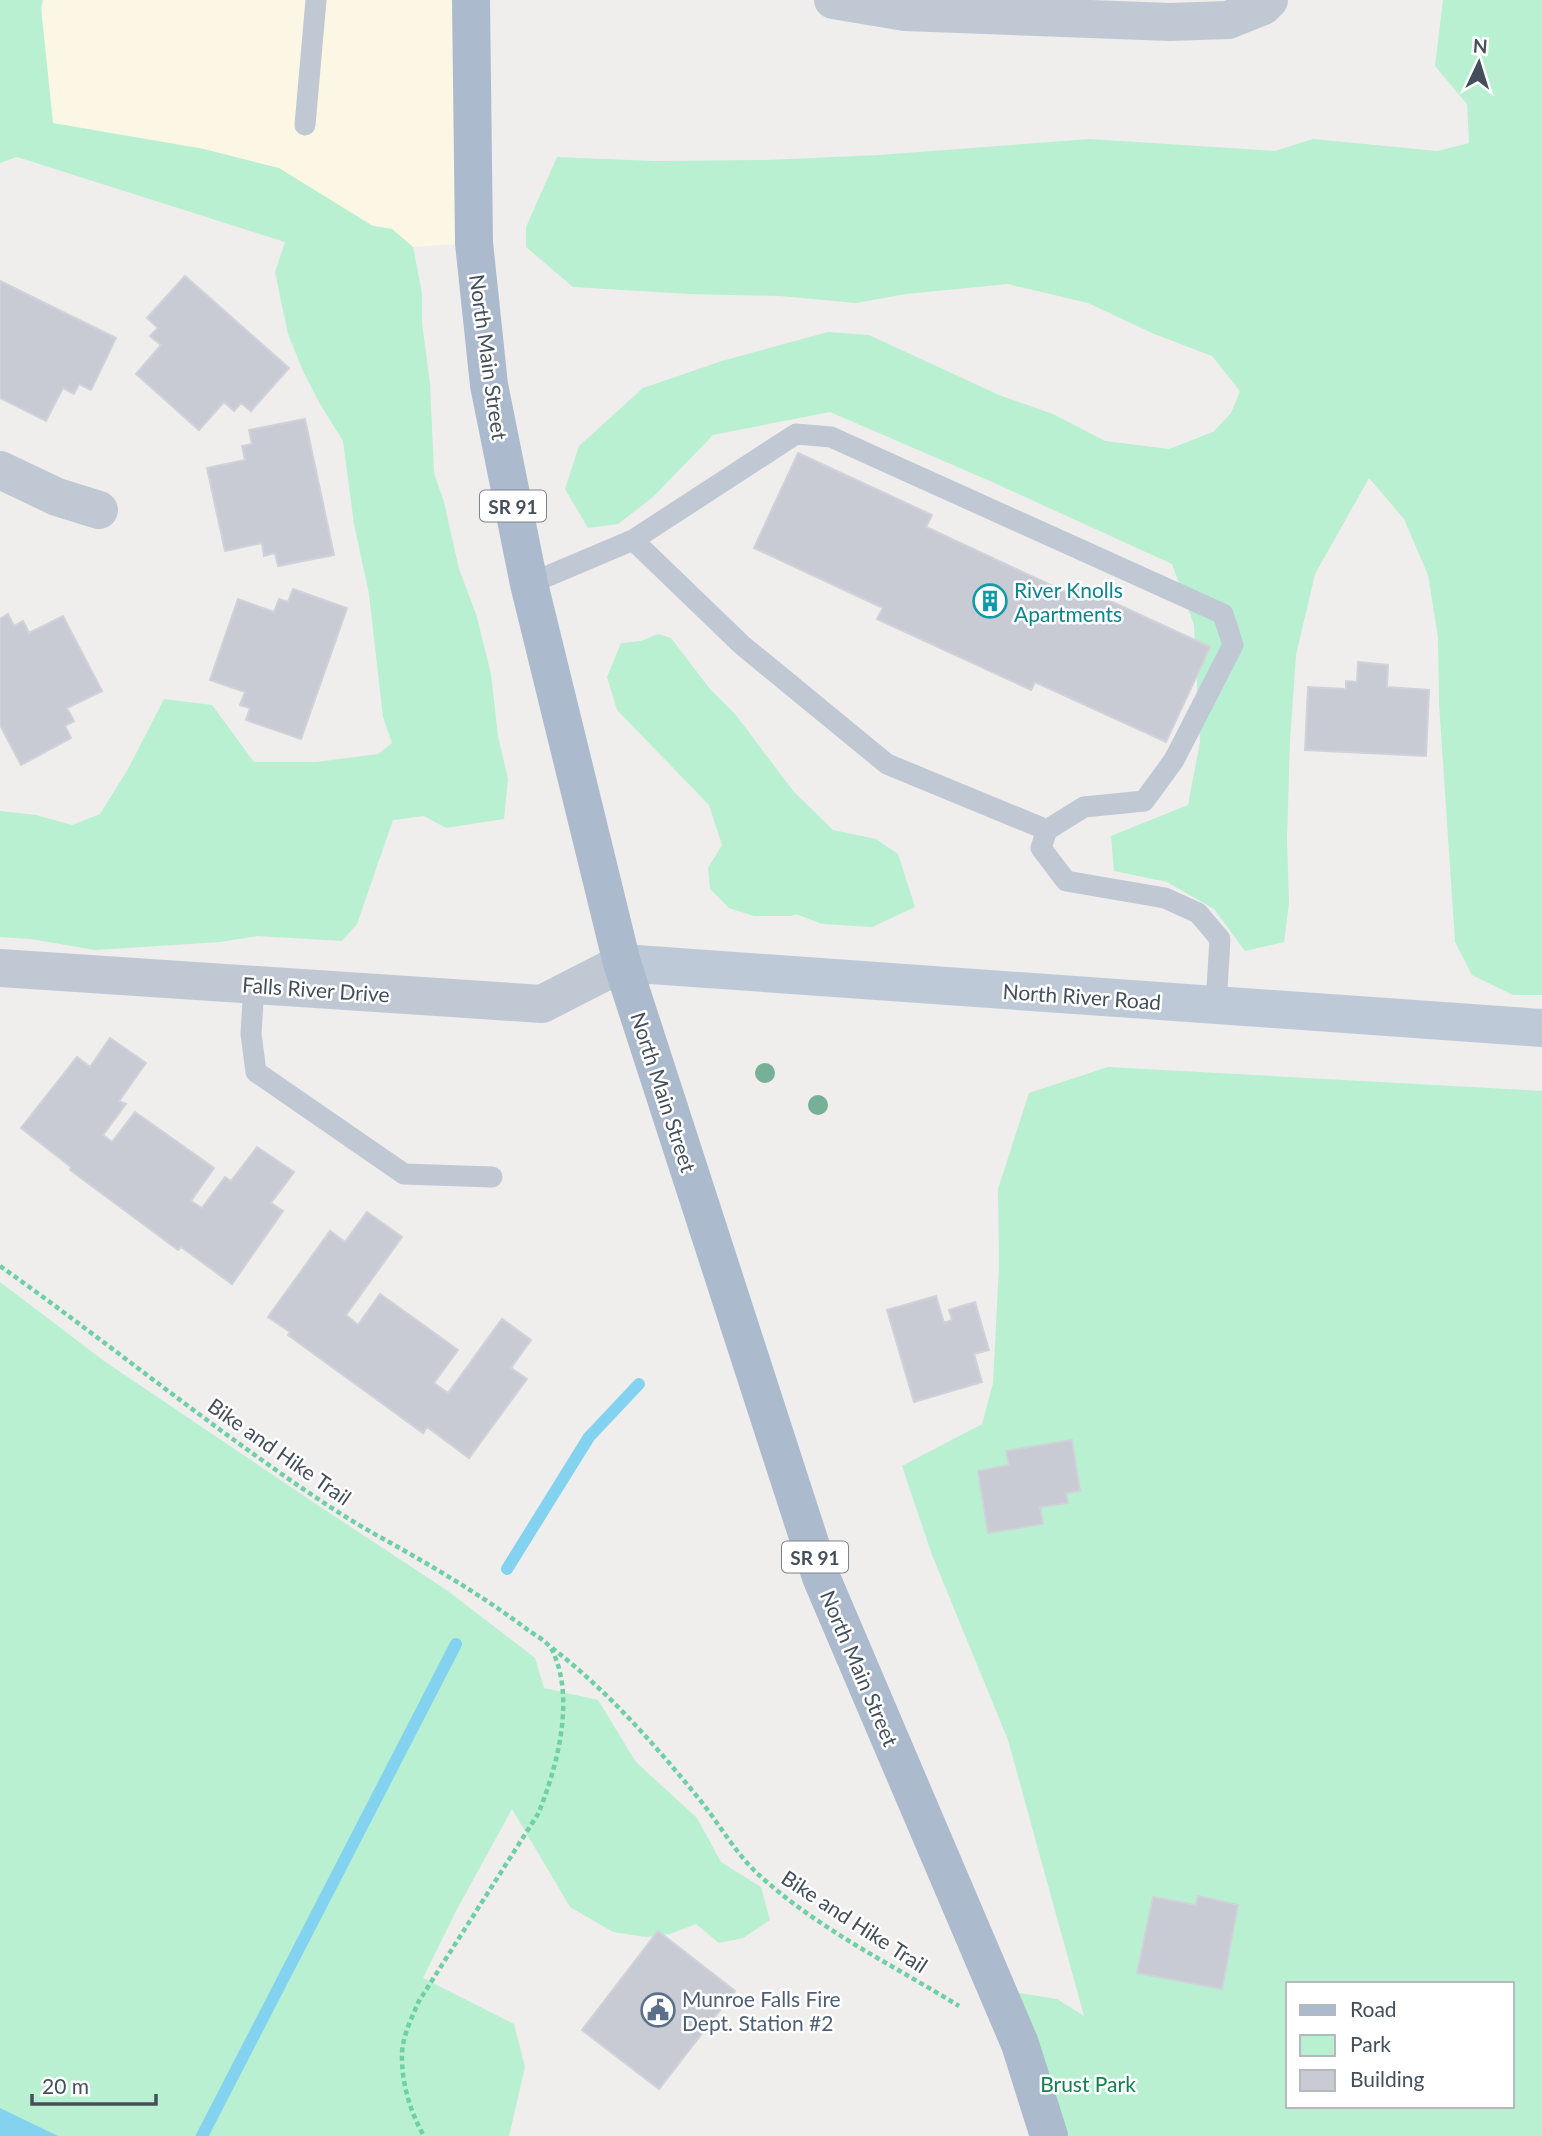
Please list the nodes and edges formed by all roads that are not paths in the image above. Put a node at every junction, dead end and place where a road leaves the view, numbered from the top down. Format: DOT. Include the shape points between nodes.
graph roads {
  1 [pos="317,0"];
  2 [pos="471,0"];
  3 [pos="833,0"];
  4 [pos="1269,0"];
  5 [pos="305,125"];
  6 [pos="0,470"];
  7 [pos="99,510"];
  8 [pos="633,540"];
  9 [pos="530,584"];
  10 [pos="1047,830"];
  11 [pos="622,963"];
  12 [pos="0,968"];
  13 [pos="254,985"];
  14 [pos="1216,1005"];
  15 [pos="1542,1028"];
  16 [pos="492,1177"];
  17 [pos="1049,2136"];
  1 -- 5 [label="lane"];
  2 -- 9 [label="main road, North Main Street / SR 91" via="474,243 487,372"];
  3 -- 4 [label="street" via="905,12 1170,22 1228,20"];
  6 -- 7 [label="street" via="57,497"];
  8 -- 9 [label="lane"];
  8 -- 10 [label="lane" via="742,645 887,764"];
  8 -- 10 [label="lane" via="796,434 831,437 1223,614 1233,645 1174,760 1144,801 1084,807"];
  9 -- 11 [label="main road, North Main Street / SR 91"];
  10 -- 14 [label="lane" via="1041,848 1066,881 1165,898 1198,913 1220,939"];
  11 -- 13 [label="street, Falls River Drive" via="542,1004"];
  11 -- 14 [label="street, North River Road"];
  11 -- 17 [label="main road, North Main Street / SR 91" via="821,1577 1020,2045"];
  12 -- 13 [label="street, Falls River Drive"];
  13 -- 16 [label="lane" via="251,1034 256,1072 404,1174"];
  14 -- 15 [label="street, North River Road"];
}
